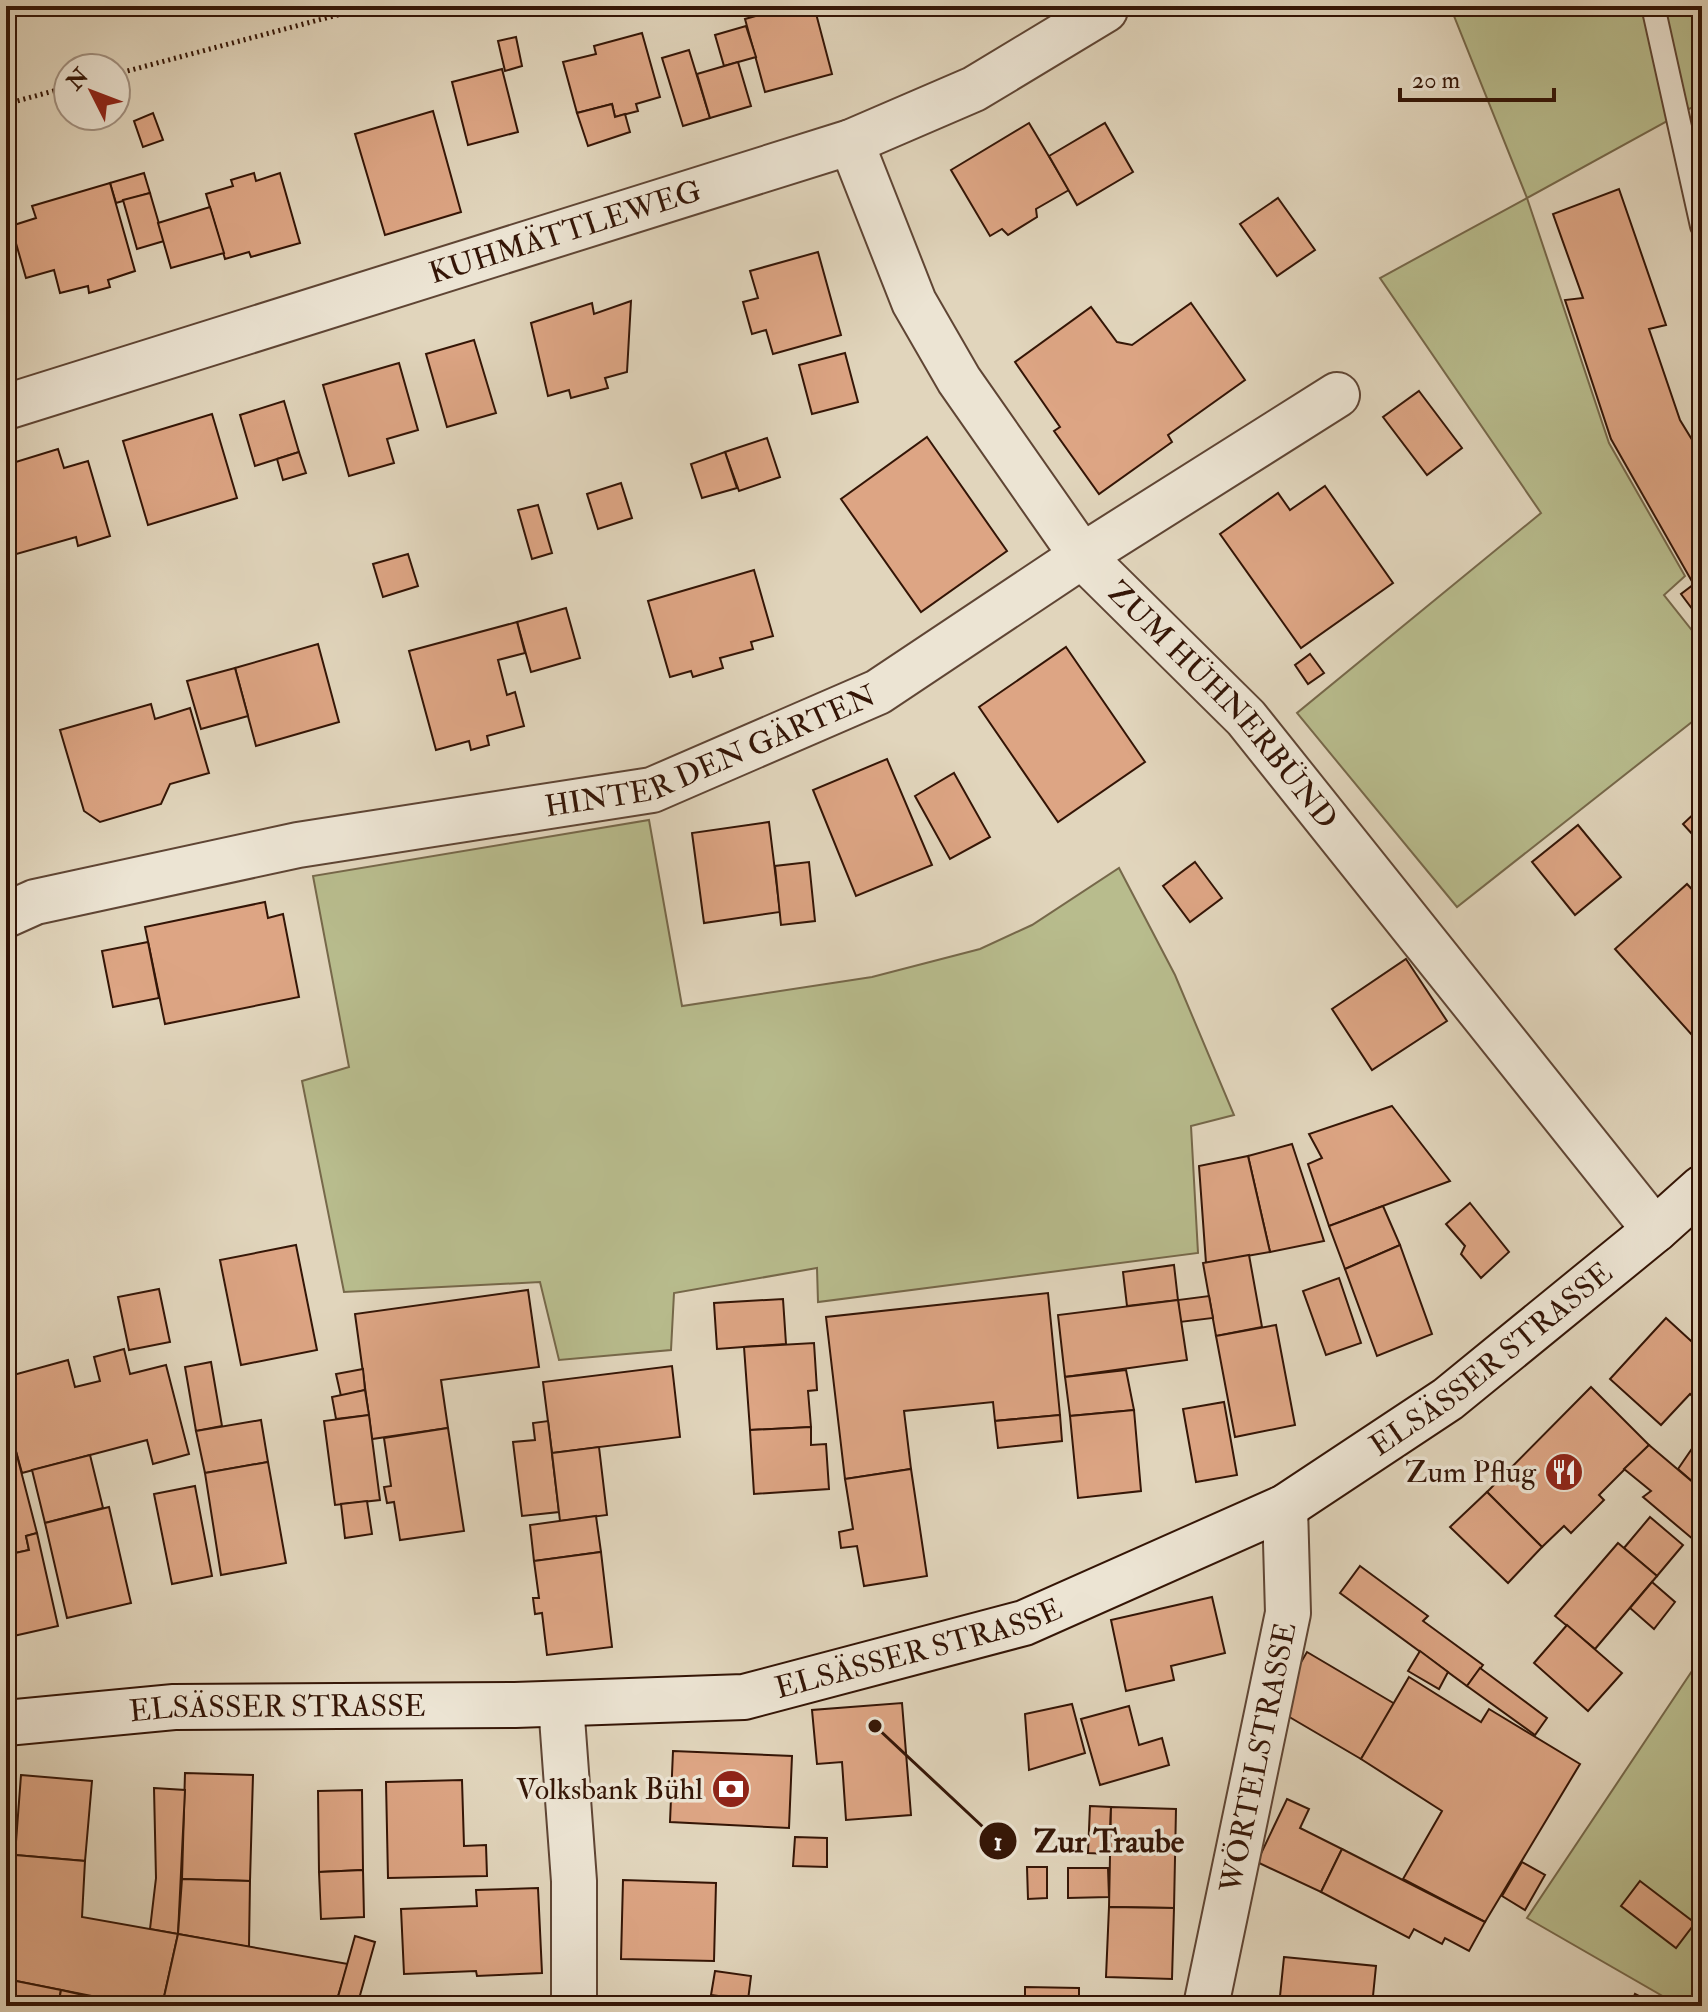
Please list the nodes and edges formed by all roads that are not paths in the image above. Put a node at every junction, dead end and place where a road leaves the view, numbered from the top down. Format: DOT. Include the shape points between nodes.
graph roads {
  1 [pos="1653,6"];
  2 [pos="1105,10"];
  3 [pos="851,142"];
  4 [pos="1702,226"];
  5 [pos="1337,395"];
  6 [pos="6,407"];
  7 [pos="1082,556"];
  8 [pos="6,915"];
  9 [pos="1702,1188"];
  10 [pos="1655,1230"];
  11 [pos="1285,1507"];
  12 [pos="561,1704"];
  13 [pos="6,1723"];
  14 [pos="574,2006"];
  15 [pos="1206,2006"];
  1 -- 4 [label="lane"];
  2 -- 3 [label="street, KUHMÄTTLEWEG" via="974,89"];
  3 -- 6 [label="street, KUHMÄTTLEWEG"];
  3 -- 7 [label="street, ZUM HÜHNERBÜND" via="914,302 959,380"];
  5 -- 7 [label="street, HINTER DEN GÄRTEN"];
  7 -- 8 [label="street, HINTER DEN GÄRTEN" via="878,692 652,790 298,845 35,902"];
  7 -- 10 [label="street, ZUM HÜHNERBÜND" via="1246,718"];
  9 -- 10 [label="street, ELSÄSSER STRASSE"];
  10 -- 11 [label="street, ELSÄSSER STRASSE" via="1448,1399"];
  11 -- 12 [label="street, ELSÄSSER STRASSE" via="1024,1623 744,1697"];
  11 -- 15 [label="street, WÖRTELSTRASSE" via="1288,1613"];
  12 -- 13 [label="street, ELSÄSSER STRASSE" via="174,1707"];
  12 -- 14 [label="street" via="574,1881"];
}
